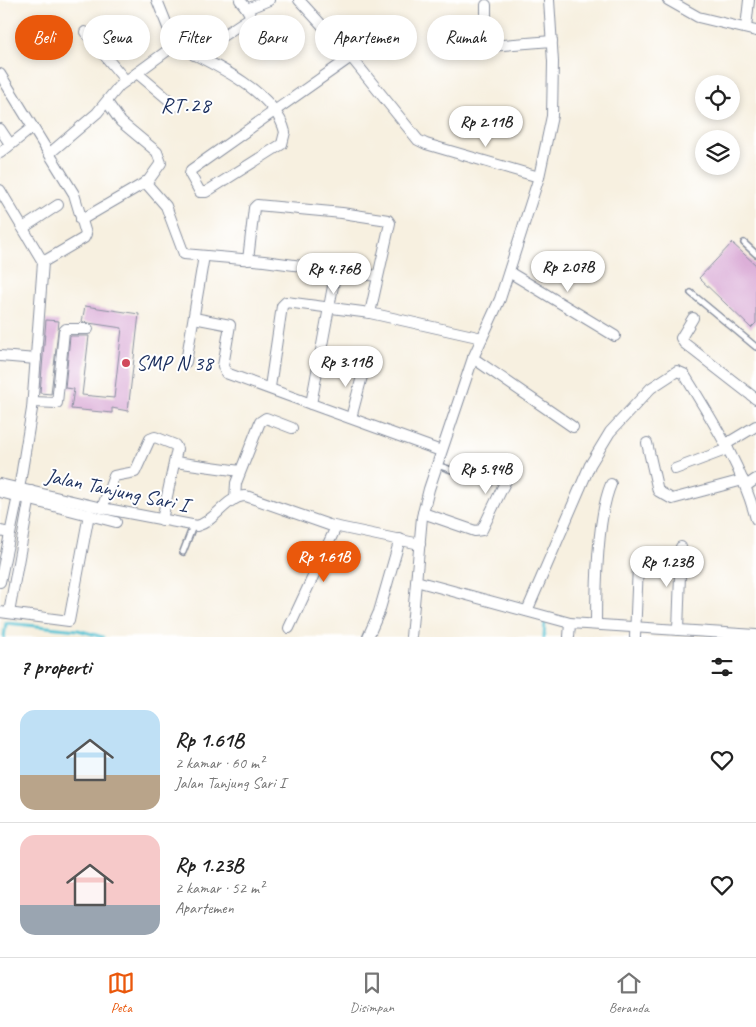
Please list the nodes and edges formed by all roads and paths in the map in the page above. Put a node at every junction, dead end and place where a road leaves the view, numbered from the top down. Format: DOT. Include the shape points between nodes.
graph roads {
  1 [pos="157,0"];
  2 [pos="240,0"];
  3 [pos="269,0"];
  4 [pos="299,0"];
  5 [pos="549,0"];
  6 [pos="668,0"];
  7 [pos="749,0"];
  8 [pos="486,4"];
  9 [pos="247,9"];
  10 [pos="163,15"];
  11 [pos="486,15"];
  12 [pos="315,18"];
  13 [pos="751,30"];
  14 [pos="229,32"];
  15 [pos="552,41"];
  16 [pos="504,45"];
  17 [pos="160,56"];
  18 [pos="108,60"];
  19 [pos="204,60"];
  20 [pos="347,60"];
  21 [pos="353,60"];
  22 [pos="138,73"];
  23 [pos="0,74"];
  24 [pos="126,81"];
  25 [pos="107,102"];
  26 [pos="176,106"];
  27 [pos="275,112"];
  28 [pos="33,127"];
  29 [pos="0,130"];
  30 [pos="10,144"];
  31 [pos="0,153"];
  32 [pos="50,153"];
  33 [pos="539,177"];
  34 [pos="145,182"];
  35 [pos="0,190"];
  36 [pos="58,206"];
  37 [pos="81,220"];
  38 [pos="23,228"];
  39 [pos="744,243"];
  40 [pos="756,254"];
  41 [pos="204,256"];
  42 [pos="248,260"];
  43 [pos="43,262"];
  44 [pos="336,270"];
  45 [pos="509,272"];
  46 [pos="377,276"];
  47 [pos="691,293"];
  48 [pos="331,308"];
  49 [pos="370,313"];
  50 [pos="194,318"];
  51 [pos="693,318"];
  52 [pos="88,329"];
  53 [pos="615,336"];
  54 [pos="482,338"];
  55 [pos="756,348"];
  56 [pos="0,356"];
  57 [pos="473,358"];
  58 [pos="36,359"];
  59 [pos="186,362"];
  60 [pos="365,365"];
  61 [pos="270,387"];
  62 [pos="756,399"];
  63 [pos="33,402"];
  64 [pos="311,404"];
  65 [pos="350,418"];
  66 [pos="756,426"];
  67 [pos="573,427"];
  68 [pos="292,428"];
  69 [pos="647,443"];
  70 [pos="727,447"];
  71 [pos="441,451"];
  72 [pos="175,462"];
  73 [pos="437,465"];
  74 [pos="675,469"];
  75 [pos="240,471"];
  76 [pos="510,472"];
  77 [pos="756,479"];
  78 [pos="490,482"];
  79 [pos="744,483"];
  80 [pos="0,484"];
  81 [pos="611,484"];
  82 [pos="0,492"];
  83 [pos="18,492"];
  84 [pos="30,495"];
  85 [pos="235,498"];
  86 [pos="102,508"];
  87 [pos="423,513"];
  88 [pos="89,514"];
  89 [pos="756,519"];
  90 [pos="162,520"];
  91 [pos="116,522"];
  92 [pos="193,525"];
  93 [pos="336,527"];
  94 [pos="5,532"];
  95 [pos="400,539"];
  96 [pos="420,544"];
  97 [pos="681,547"];
  98 [pos="183,552"];
  99 [pos="638,565"];
  100 [pos="416,581"];
  101 [pos="0,582"];
  102 [pos="527,611"];
  103 [pos="4,612"];
  104 [pos="570,624"];
  105 [pos="596,624"];
  106 [pos="289,628"];
  107 [pos="678,630"];
  108 [pos="635,632"];
  109 [pos="697,635"];
  110 [pos="754,636"];
  111 [pos="368,637"];
  112 [pos="411,637"];
  113 [pos="569,637"];
  1 -- 10 [label="street"];
  2 -- 9 [label="street"];
  3 -- 9 [label="street"];
  4 -- 12 [label="street"];
  5 -- 15 [label="street"];
  6 -- 13 [label="street" via="698,17"];
  7 -- 13 [label="street"];
  8 -- 11 [label="street"];
  9 -- 14 [label="street" via="251,17"];
  15 -- 16 [label="street"];
  15 -- 33 [label="street" via="552,116"];
  17 -- 22 [label="street"];
  18 -- 24 [label="street"];
  19 -- 27 [label="street" via="242,80"];
  20 -- 27 [label="street"];
  21 -- 33 [label="street" via="418,140"];
  22 -- 24 [label="street"];
  22 -- 26 [label="street"];
  23 -- 28 [label="street"];
  24 -- 25 [label="street"];
  25 -- 32 [label="street"];
  25 -- 34 [label="street" via="121,122 160,156 159,168"];
  27 -- 27 [label="street" via="191,170 199,191 206,192 282,144 286,132"];
  28 -- 30 [label="street"];
  28 -- 32 [label="street"];
  29 -- 30 [label="street"];
  30 -- 31 [label="street"];
  32 -- 37 [label="street" via="74,194"];
  33 -- 45 [label="street"];
  34 -- 37 [label="street"];
  34 -- 41 [label="street" via="166,206 182,252"];
  35 -- 38 [label="street"];
  36 -- 38 [label="street"];
  37 -- 43 [label="street" via="86,234 84,238"];
  38 -- 43 [label="street"];
  39 -- 40 [label="lane"];
  41 -- 42 [label="street"];
  41 -- 50 [label="street"];
  42 -- 44 [label="street"];
  42 -- 46 [label="street" via="256,205 342,212 390,221"];
  43 -- 58 [label="street"];
  44 -- 46 [label="street"];
  44 -- 48 [label="street"];
  45 -- 53 [label="street"];
  45 -- 54 [label="street"];
  46 -- 49 [label="street"];
  47 -- 55 [label="lane"];
  48 -- 49 [label="street"];
  48 -- 61 [label="street" via="283,304"];
  48 -- 64 [label="street"];
  49 -- 54 [label="street"];
  50 -- 59 [label="street"];
  50 -- 61 [label="street" via="230,325 224,370"];
  51 -- 62 [label="street" via="681,338 684,343"];
  52 -- 63 [label="street" via="66,328 64,331 57,403"];
  54 -- 57 [label="street"];
  56 -- 58 [label="street"];
  57 -- 67 [label="street"];
  57 -- 71 [label="street"];
  58 -- 63 [label="street"];
  60 -- 65 [label="street"];
  61 -- 64 [label="street"];
  63 -- 83 [label="street"];
  64 -- 65 [label="street"];
  65 -- 71 [label="street"];
  66 -- 70 [label="street"];
  68 -- 75 [label="street" via="263,419"];
  69 -- 79 [label="street" via="658,491 667,498"];
  70 -- 74 [label="street"];
  70 -- 79 [label="street"];
  70 -- 102 [label="street" via="682,372 677,371 651,388 610,432 590,465"];
  71 -- 73 [label="street"];
  72 -- 75 [label="street"];
  72 -- 86 [label="street" via="176,446 152,438 135,472 118,474 111,480"];
  72 -- 90 [label="street"];
  73 -- 78 [label="lane"];
  73 -- 87 [label="street"];
  75 -- 85 [label="street"];
  76 -- 87 [label="street" via="482,530 476,531"];
  77 -- 79 [label="street"];
  79 -- 89 [label="street"];
  80 -- 83 [label="street, Jalan Tanjung Sari I"];
  81 -- 105 [label="street" via="606,496 599,552"];
  82 -- 83 [label="street"];
  83 -- 84 [label="street, Jalan Tanjung Sari I"];
  83 -- 94 [label="street"];
  84 -- 86 [label="street, Jalan Tanjung Sari I"];
  84 -- 88 [label="street"];
  84 -- 103 [label="street"];
  85 -- 92 [label="street, Jalan Tanjung Sari I" via="205,523"];
  85 -- 93 [label="street" via="252,497"];
  86 -- 90 [label="street, Jalan Tanjung Sari I"];
  87 -- 96 [label="street"];
  88 -- 91 [label="street"];
  88 -- 103 [label="street" via="69,620"];
  90 -- 92 [label="street, Jalan Tanjung Sari I"];
  92 -- 98 [label="lane"];
  93 -- 95 [label="street"];
  93 -- 106 [label="street"];
  94 -- 101 [label="street"];
  95 -- 96 [label="street"];
  95 -- 111 [label="street" via="379,612"];
  96 -- 100 [label="street"];
  97 -- 107 [label="street"];
  99 -- 108 [label="street"];
  100 -- 102 [label="street"];
  100 -- 112 [label="street"];
  102 -- 104 [label="street"];
  104 -- 105 [label="street"];
  104 -- 113 [label="street"];
  105 -- 108 [label="street"];
  107 -- 108 [label="street"];
  107 -- 109 [label="street"];
  109 -- 110 [label="street"];
}
